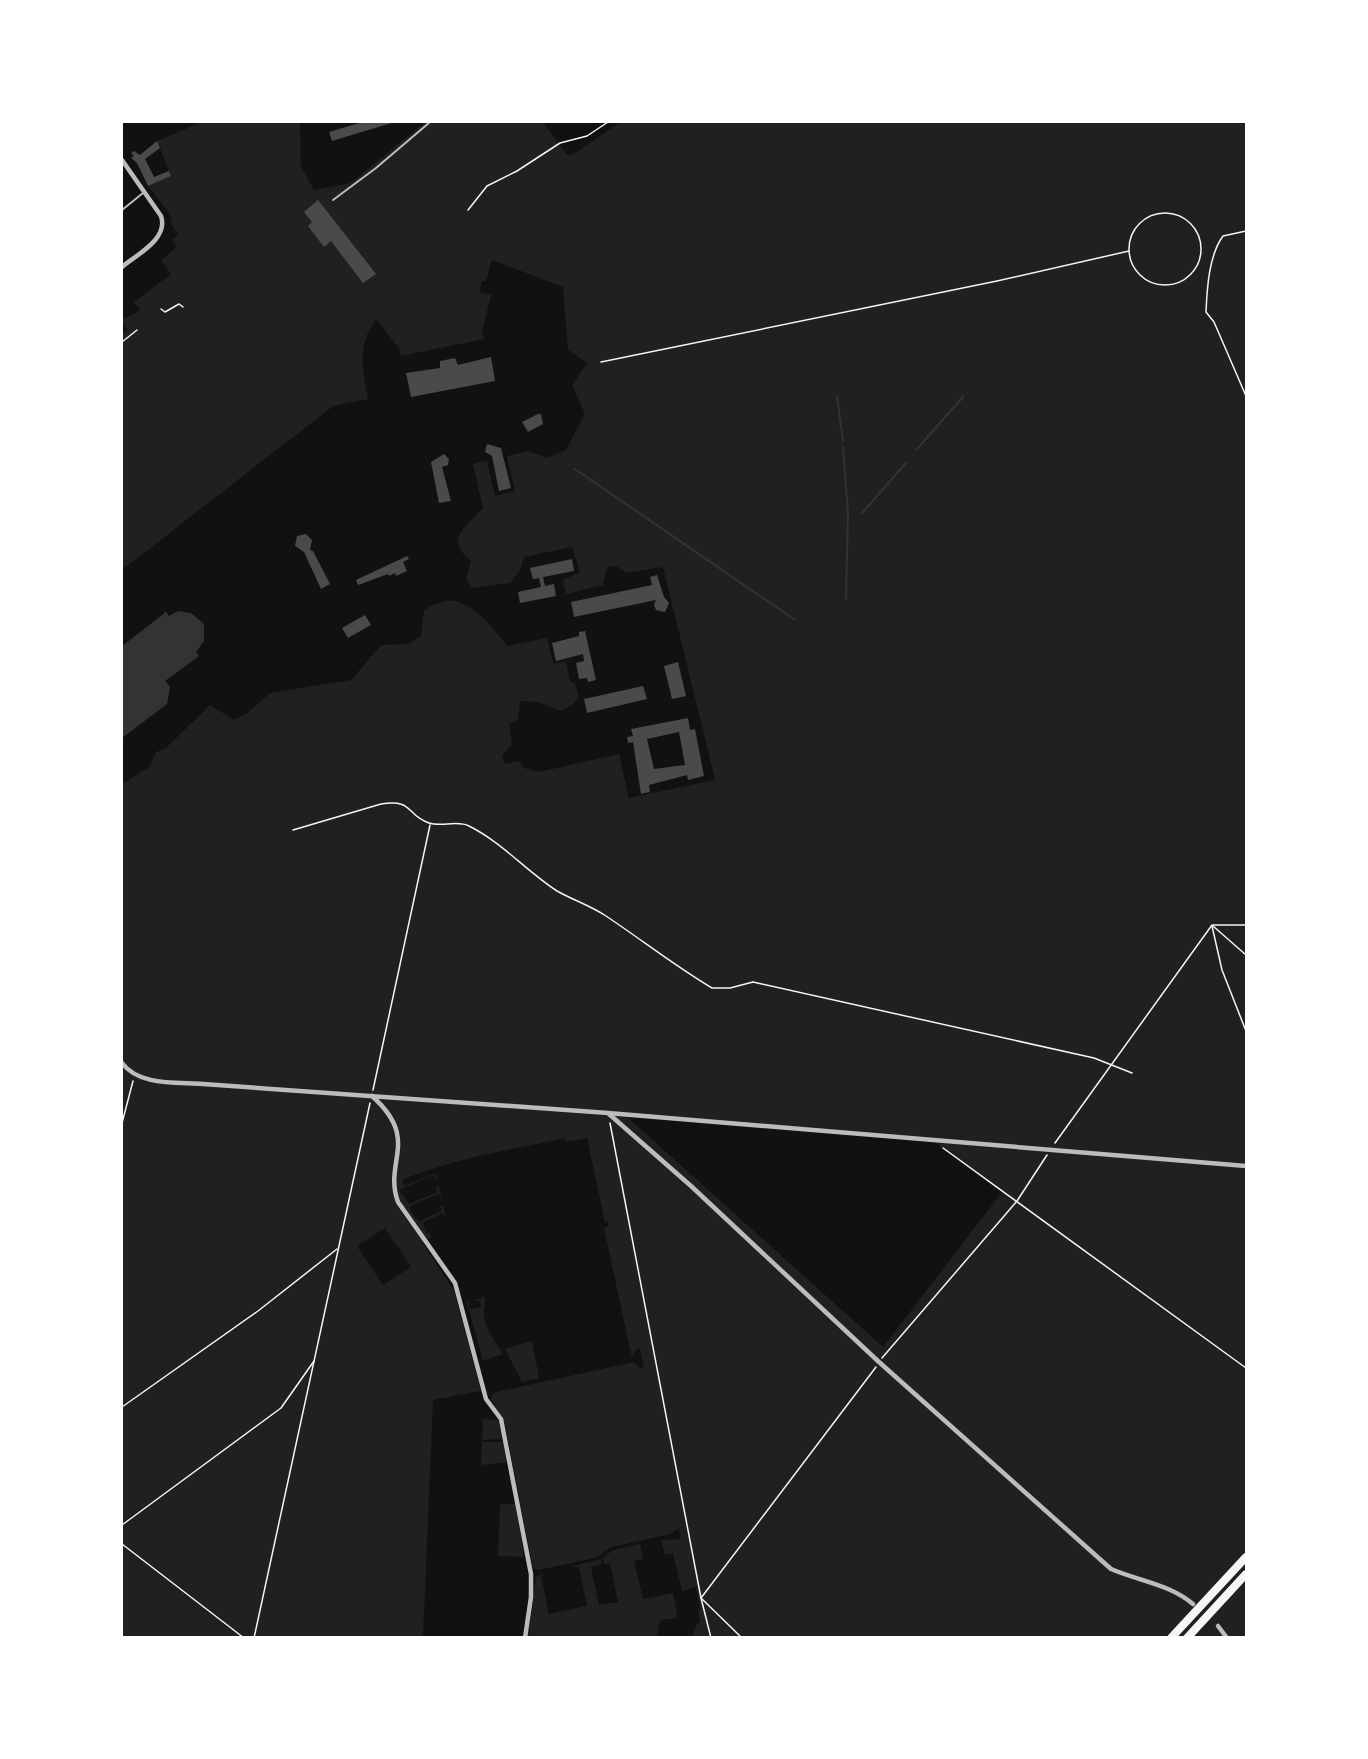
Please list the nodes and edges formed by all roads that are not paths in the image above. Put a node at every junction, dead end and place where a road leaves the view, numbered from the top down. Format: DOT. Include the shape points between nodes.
graph roads {
  1 [pos="430,122"];
  2 [pos="122,160"];
  3 [pos="143,193"];
  4 [pos="333,200"];
  5 [pos="122,210"];
  6 [pos="122,267"];
  7 [pos="122,1063"];
  8 [pos="372,1096"];
  9 [pos="608,1113"];
  10 [pos="1246,1166"];
  11 [pos="1246,1557"];
  12 [pos="1246,1574"];
  13 [pos="1193,1604"];
  14 [pos="1218,1626"];
  15 [pos="525,1638"];
  16 [pos="1171,1638"];
  17 [pos="1187,1638"];
  18 [pos="1227,1638"];
  1 -- 4 [label="lane"];
  2 -- 3 [label="street"];
  3 -- 5 [label="lane"];
  3 -- 6 [label="street" via="161,216 163,227 157,238"];
  7 -- 8 [label="street" via="134,1076"];
  8 -- 9 [label="street"];
  8 -- 15 [label="street" via="381,1103 400,1144 394,1190 398,1202 454,1283 486,1399 501,1419 531,1574"];
  9 -- 10 [label="street"];
  9 -- 13 [label="street" via="1111,1569 1163,1585"];
  11 -- 16 [label="highway"];
  12 -- 17 [label="highway"];
  14 -- 18 [label="street"];
}
